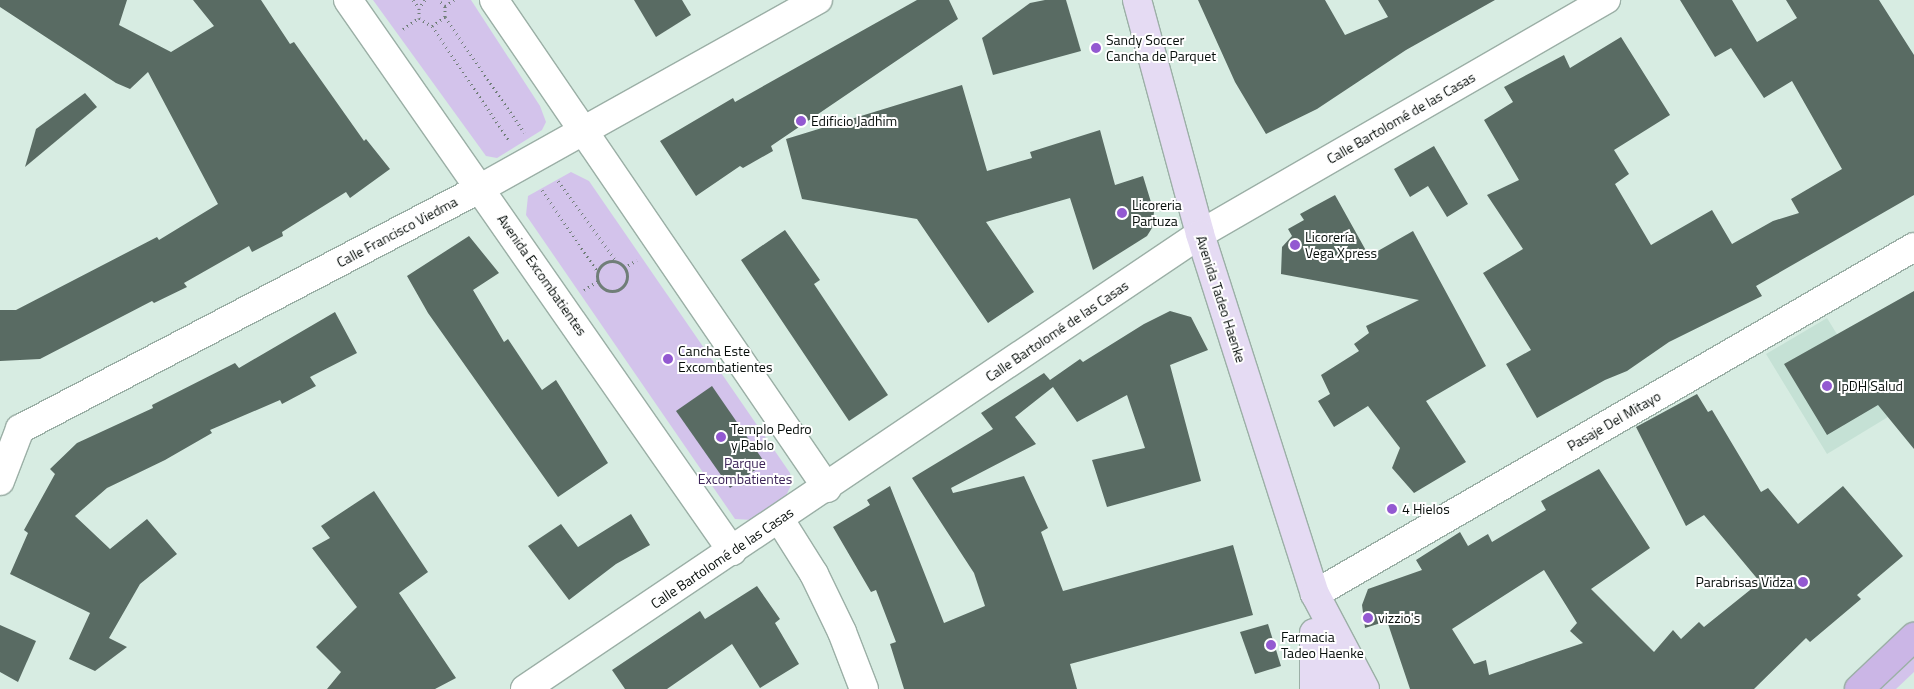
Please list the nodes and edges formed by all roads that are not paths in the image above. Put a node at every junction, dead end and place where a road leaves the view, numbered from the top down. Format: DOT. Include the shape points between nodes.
graph roads {
  1 [pos="348,0"];
  2 [pos="494,0"];
  3 [pos="1137,0"];
  4 [pos="1606,0"];
  5 [pos="814,1"];
  6 [pos="583,132"];
  7 [pos="482,188"];
  8 [pos="1200,234"];
  9 [pos="1914,247"];
  10 [pos="10,425"];
  11 [pos="0,481"];
  12 [pos="827,488"];
  13 [pos="780,520"];
  14 [pos="732,552"];
  15 [pos="1315,594"];
  16 [pos="1914,637"];
  17 [pos="525,689"];
  18 [pos="864,689"];
  19 [pos="1314,689"];
  20 [pos="1339,689"];
  21 [pos="1365,689"];
  22 [pos="1859,689"];
  1 -- 7 [label="street, Avenida Excombatientes"];
  2 -- 6 [label="street"];
  3 -- 8 [label="main road, Avenida Tadeo Haenke"];
  4 -- 8 [label="street, Calle Bartolomé de las Casas"];
  5 -- 6 [label="street, Calle Francisco Viedma"];
  6 -- 7 [label="street, Calle Francisco Viedma"];
  6 -- 12 [label="street"];
  7 -- 10 [label="street, Calle Francisco Viedma"];
  7 -- 14 [label="street, Avenida Excombatientes"];
  8 -- 12 [label="street, Calle Bartolomé de las Casas"];
  8 -- 15 [label="main road, Avenida Tadeo Haenke"];
  9 -- 15 [label="street, Pasaje Del Mitayo"];
  10 -- 11 [label="street, Calle Francisco Viedma"];
  12 -- 13 [label="street, Calle Bartolomé de las Casas"];
  13 -- 14 [label="street, Calle Bartolomé de las Casas"];
  13 -- 18 [label="street" via="814,574 842,632"];
  14 -- 17 [label="street, Calle Bartolomé de las Casas"];
  15 -- 19 [label="main road, Avenida Tadeo Haenke"];
  15 -- 20 [label="main road"];
  15 -- 21 [label="main road, Avenida Tadeo Haenke"];
  16 -- 22 [label="main road"];
}
